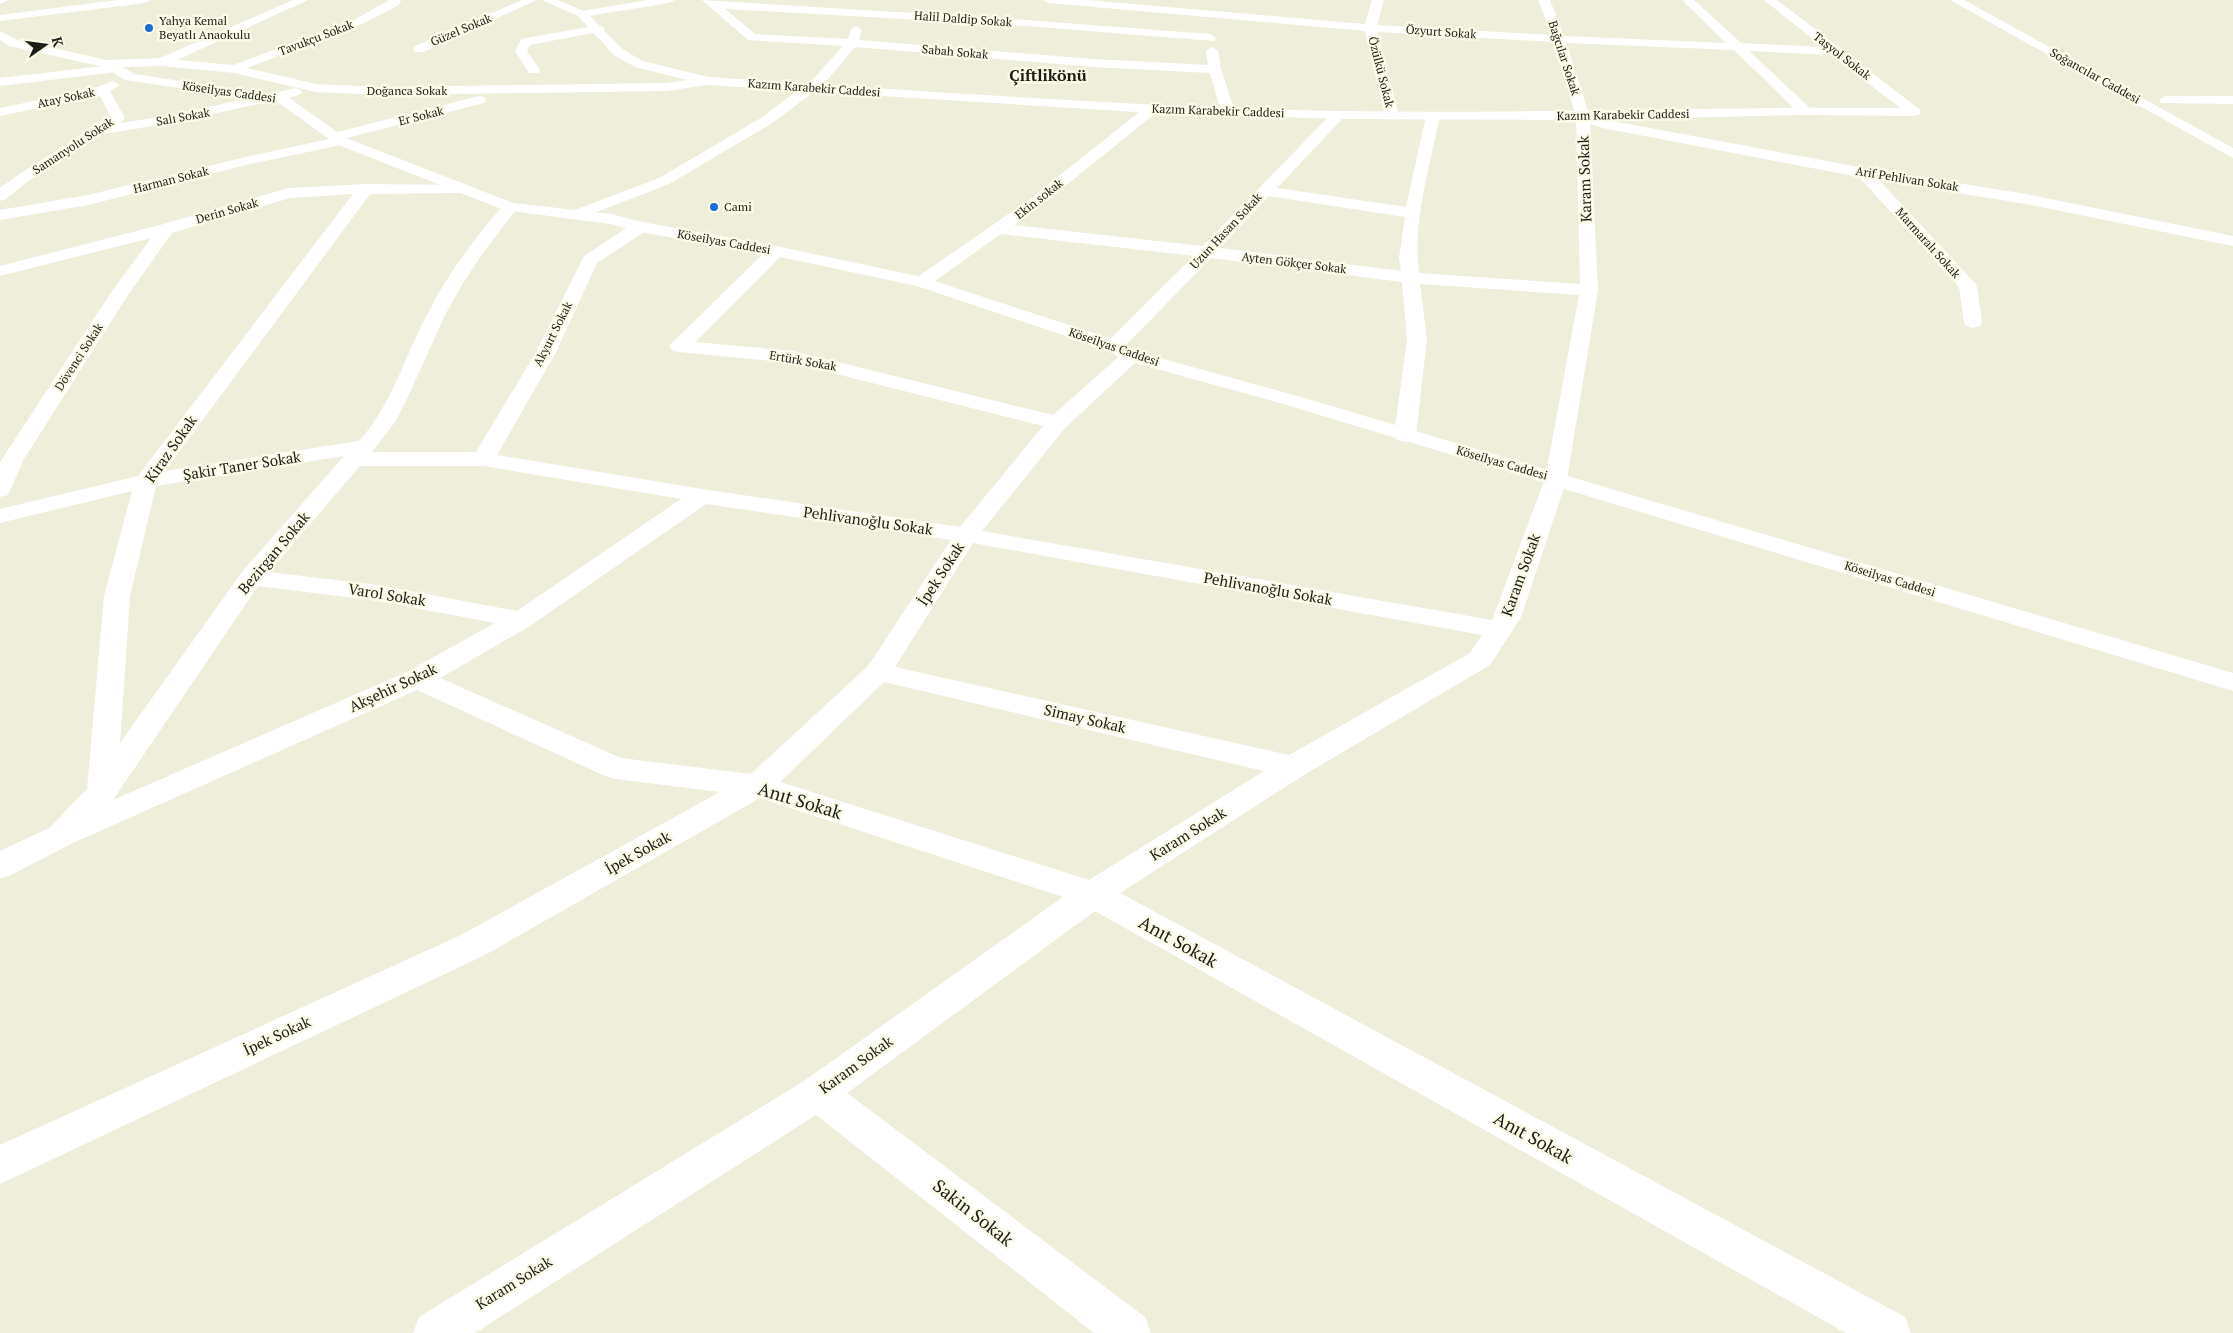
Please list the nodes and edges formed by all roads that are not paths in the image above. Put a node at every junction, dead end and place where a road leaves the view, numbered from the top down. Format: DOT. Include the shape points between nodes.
graph roads {
  1 [pos="146,0"];
  2 [pos="302,0"];
  3 [pos="395,0"];
  4 [pos="531,0"];
  5 [pos="548,0"];
  6 [pos="669,0"];
  7 [pos="878,0"];
  8 [pos="1048,0"];
  9 [pos="1224,0"];
  10 [pos="1378,0"];
  11 [pos="1544,0"];
  12 [pos="1688,0"];
  13 [pos="1770,0"];
  14 [pos="1956,0"];
  15 [pos="1980,0"];
  16 [pos="712,3"];
  17 [pos="862,12"];
  18 [pos="582,14"];
  19 [pos="1221,14"];
  20 [pos="0,18"];
  21 [pos="1370,28"];
  22 [pos="598,29"];
  23 [pos="0,35"];
  24 [pos="1210,38"];
  25 [pos="1559,39"];
  26 [pos="852,43"];
  27 [pos="2064,46"];
  28 [pos="1736,47"];
  29 [pos="419,49"];
  30 [pos="1835,51"];
  31 [pos="162,62"];
  32 [pos="1215,69"];
  33 [pos="118,70"];
  34 [pos="234,70"];
  35 [pos="534,70"];
  36 [pos="708,81"];
  37 [pos="0,82"];
  38 [pos="316,88"];
  39 [pos="813,88"];
  40 [pos="507,91"];
  41 [pos="97,92"];
  42 [pos="271,98"];
  43 [pos="2233,100"];
  44 [pos="1152,109"];
  45 [pos="1805,111"];
  46 [pos="0,112"];
  47 [pos="1228,112"];
  48 [pos="1914,112"];
  49 [pos="2191,114"];
  50 [pos="1338,115"];
  51 [pos="1392,116"];
  52 [pos="1433,116"];
  53 [pos="1582,116"];
  54 [pos="94,131"];
  55 [pos="338,139"];
  56 [pos="2233,154"];
  57 [pos="250,160"];
  58 [pos="263,171"];
  59 [pos="1864,173"];
  60 [pos="276,182"];
  61 [pos="458,188"];
  62 [pos="366,189"];
  63 [pos="1264,190"];
  64 [pos="289,193"];
  65 [pos="0,196"];
  66 [pos="510,207"];
  67 [pos="1414,213"];
  68 [pos="7,214"];
  69 [pos="578,214"];
  70 [pos="640,227"];
  71 [pos="166,229"];
  72 [pos="1000,229"];
  73 [pos="0,234"];
  74 [pos="2233,241"];
  75 [pos="776,251"];
  76 [pos="1207,252"];
  77 [pos="0,271"];
  78 [pos="1411,278"];
  79 [pos="922,282"];
  80 [pos="1589,290"];
  81 [pos="1974,322"];
  82 [pos="1123,351"];
  83 [pos="1057,423"];
  84 [pos="1404,435"];
  85 [pos="360,452"];
  86 [pos="483,459"];
  87 [pos="1556,479"];
  88 [pos="146,481"];
  89 [pos="0,490"];
  90 [pos="702,496"];
  91 [pos="0,516"];
  92 [pos="966,535"];
  93 [pos="251,577"];
  94 [pos="521,620"];
  95 [pos="1499,630"];
  96 [pos="878,672"];
  97 [pos="417,678"];
  98 [pos="2233,682"];
  99 [pos="1293,767"];
  100 [pos="757,786"];
  101 [pos="102,792"];
  102 [pos="60,836"];
  103 [pos="0,866"];
  104 [pos="1093,894"];
  105 [pos="817,1093"];
  106 [pos="0,1165"];
  107 [pos="435,1333"];
  108 [pos="1128,1333"];
  109 [pos="1889,1333"];
  1 -- 20 [label="street"];
  2 -- 31 [label="street"];
  3 -- 34 [label="street, Tavukçu Sokak" via="395,3 358,22"];
  4 -- 29 [label="street, Güzel Sokak"];
  5 -- 18 [label="street, Kazım Karabekir Caddesi"];
  6 -- 18 [label="street"];
  7 -- 17 [label="street"];
  8 -- 19 [label="street, Özyurt Sokak"];
  9 -- 19 [label="street"];
  10 -- 21 [label="street, Özülkü Sokak"];
  11 -- 25 [label="street, Bağcılar Sokak"];
  12 -- 28 [label="street"];
  13 -- 30 [label="street, Taşyol Sokak"];
  14 -- 56 [label="street, Soğancılar Caddesi"];
  15 -- 27 [label="street, Soğancılar Caddesi"];
  16 -- 17 [label="street, Halil Daldip Sokak"];
  16 -- 26 [label="street, Sabah Sokak" via="752,38"];
  17 -- 24 [label="street, Halil Daldip Sokak"];
  17 -- 26 [label="street"];
  18 -- 22 [label="street, Kazım Karabekir Caddesi"];
  19 -- 21 [label="street, Özyurt Sokak"];
  19 -- 24 [label="street"];
  21 -- 25 [label="street, Özyurt Sokak"];
  21 -- 51 [label="street, Özülkü Sokak"];
  22 -- 35 [label="street" via="525,42 521,51"];
  22 -- 36 [label="street, Kazım Karabekir Caddesi" via="618,52 639,64"];
  23 -- 33 [label="street, Köseilyas Caddesi" via="14,43"];
  24 -- 32 [label="street"];
  25 -- 28 [label="street, Özyurt Sokak"];
  25 -- 53 [label="street, Bağcılar Sokak"];
  26 -- 32 [label="street, Sabah Sokak" via="1093,63"];
  26 -- 39 [label="street"];
  28 -- 30 [label="street, Özyurt Sokak"];
  28 -- 45 [label="street"];
  30 -- 48 [label="street, Taşyol Sokak"];
  31 -- 33 [label="street, Doğanca Sokak"];
  31 -- 34 [label="street, Doğanca Sokak"];
  32 -- 47 [label="street"];
  33 -- 37 [label="street"];
  33 -- 41 [label="street, Atay Sokak"];
  33 -- 42 [label="street, Köseilyas Caddesi"];
  34 -- 38 [label="street, Doğanca Sokak"];
  36 -- 39 [label="street, Kazım Karabekir Caddesi"];
  36 -- 40 [label="street, Doğanca Sokak" via="666,87"];
  38 -- 40 [label="street, Doğanca Sokak"];
  38 -- 42 [label="street, Salı Sokak"];
  39 -- 44 [label="street, Kazım Karabekir Caddesi"];
  39 -- 69 [label="street" via="766,121 664,181"];
  40 -- 55 [label="street, Er Sokak"];
  41 -- 46 [label="street, Atay Sokak"];
  41 -- 54 [label="street, Samanyolu Sokak" via="106,94 118,118"];
  42 -- 54 [label="street, Salı Sokak"];
  42 -- 55 [label="street, Köseilyas Caddesi" via="283,100"];
  43 -- 49 [label="street" via="2162,98"];
  44 -- 47 [label="street, Kazım Karabekir Caddesi"];
  44 -- 72 [label="street, Ekin sokak"];
  45 -- 48 [label="street, Kazım Karabekir Caddesi"];
  45 -- 53 [label="street, Kazım Karabekir Caddesi"];
  47 -- 50 [label="street, Kazım Karabekir Caddesi"];
  50 -- 51 [label="street, Kazım Karabekir Caddesi"];
  50 -- 63 [label="street, Uzun Hasan Sokak"];
  51 -- 52 [label="street, Kazım Karabekir Caddesi"];
  52 -- 53 [label="street, Kazım Karabekir Caddesi"];
  52 -- 67 [label="street"];
  53 -- 59 [label="street, Arif Pehlivan Sokak" via="1603,124"];
  53 -- 80 [label="street, Karam Sokak"];
  54 -- 65 [label="street, Samanyolu Sokak"];
  55 -- 57 [label="street, Harman Sokak"];
  55 -- 61 [label="street, Köseilyas Caddesi"];
  57 -- 58 [label="street"];
  57 -- 68 [label="street, Harman Sokak" via="88,200"];
  59 -- 74 [label="street, Arif Pehlivan Sokak" via="2036,201"];
  59 -- 81 [label="street, Marmaralı Sokak" via="1968,286"];
  60 -- 64 [label="street"];
  61 -- 62 [label="street, Derin Sokak"];
  61 -- 66 [label="street, Köseilyas Caddesi"];
  62 -- 64 [label="street, Derin Sokak"];
  62 -- 88 [label="street, Kiraz Sokak"];
  63 -- 67 [label="street"];
  63 -- 76 [label="street, Uzun Hasan Sokak"];
  64 -- 71 [label="street, Derin Sokak"];
  66 -- 69 [label="street, Köseilyas Caddesi"];
  66 -- 85 [label="street, Bezirgan Sokak" via="447,293 390,413"];
  67 -- 78 [label="street" via="1408,258"];
  68 -- 73 [label="street"];
  69 -- 70 [label="street, Köseilyas Caddesi"];
  70 -- 75 [label="street, Köseilyas Caddesi"];
  70 -- 86 [label="street, Akyurt Sokak" via="590,260 546,352"];
  71 -- 77 [label="street, Derin Sokak"];
  71 -- 89 [label="street, Dövenci Sokak" via="119,294 13,459"];
  72 -- 76 [label="street, Ayten Gökçer Sokak"];
  72 -- 79 [label="street, Ekin sokak"];
  75 -- 79 [label="street, Köseilyas Caddesi"];
  75 -- 83 [label="street, Ertürk Sokak" via="678,346 793,357"];
  76 -- 78 [label="street, Ayten Gökçer Sokak"];
  76 -- 82 [label="street, Uzun Hasan Sokak" via="1165,297"];
  78 -- 80 [label="street, Ayten Gökçer Sokak"];
  78 -- 84 [label="street" via="1417,339"];
  79 -- 82 [label="street, Köseilyas Caddesi"];
  80 -- 87 [label="street, Karam Sokak"];
  82 -- 83 [label="street, İpek Sokak"];
  82 -- 84 [label="street, Köseilyas Caddesi"];
  83 -- 92 [label="street, İpek Sokak"];
  84 -- 87 [label="street, Köseilyas Caddesi"];
  85 -- 86 [label="street, Pehlivanoğlu Sokak"];
  85 -- 88 [label="street, Şakir Taner Sokak"];
  85 -- 93 [label="street, Bezirgan Sokak"];
  86 -- 90 [label="street, Pehlivanoğlu Sokak"];
  87 -- 95 [label="street, Karam Sokak" via="1508,617"];
  87 -- 98 [label="street, Köseilyas Caddesi"];
  88 -- 91 [label="street, Şakir Taner Sokak"];
  88 -- 101 [label="street, Kiraz Sokak" via="117,596"];
  90 -- 92 [label="street, Pehlivanoğlu Sokak"];
  90 -- 94 [label="street, Akşehir Sokak"];
  92 -- 95 [label="street, Pehlivanoğlu Sokak"];
  92 -- 96 [label="street, İpek Sokak"];
  93 -- 94 [label="street, Varol Sokak" via="378,593"];
  93 -- 101 [label="street, Bezirgan Sokak"];
  94 -- 97 [label="street, Akşehir Sokak"];
  95 -- 99 [label="street, Karam Sokak" via="1480,660"];
  96 -- 99 [label="street, Simay Sokak"];
  96 -- 100 [label="street, İpek Sokak"];
  97 -- 100 [label="street, Anıt Sokak" via="616,768"];
  97 -- 102 [label="street, Akşehir Sokak"];
  99 -- 104 [label="street, Karam Sokak"];
  100 -- 104 [label="street, Anıt Sokak"];
  100 -- 106 [label="street, İpek Sokak" via="473,945"];
  101 -- 102 [label="street, Bezirgan Sokak"];
  102 -- 103 [label="street, Bezirgan Sokak"];
  104 -- 105 [label="street, Karam Sokak"];
  104 -- 109 [label="street, Anıt Sokak"];
  105 -- 107 [label="street, Karam Sokak"];
  105 -- 108 [label="street, Sakin Sokak"];
}
